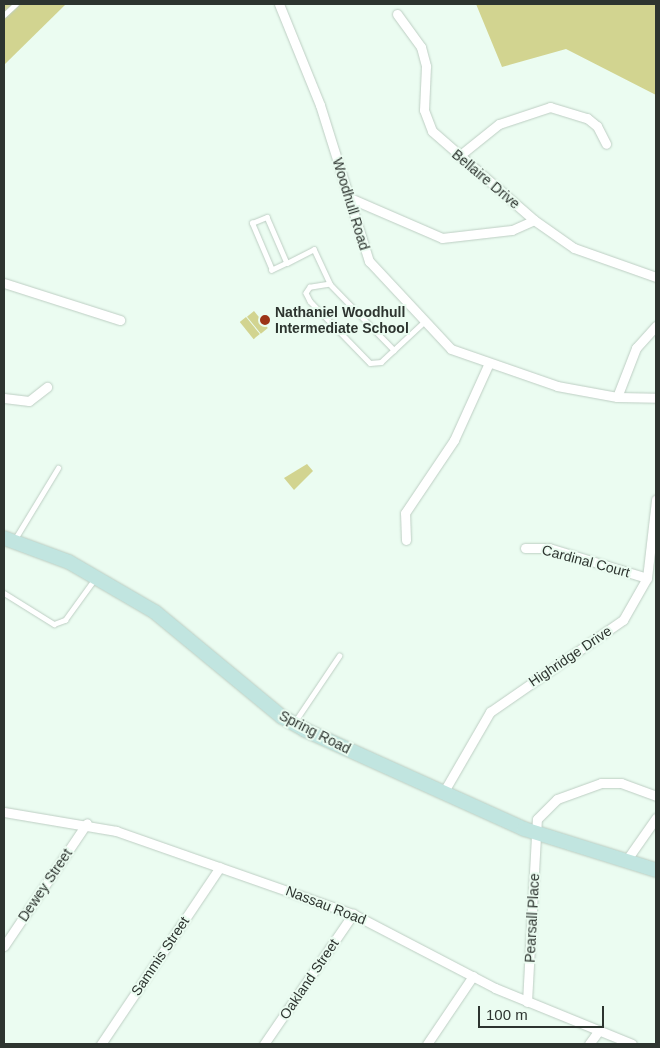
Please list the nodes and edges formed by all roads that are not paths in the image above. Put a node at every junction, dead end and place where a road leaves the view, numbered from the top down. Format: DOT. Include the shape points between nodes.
graph roads {
  1 [pos="16,4"];
  2 [pos="279,4"];
  3 [pos="397,14"];
  4 [pos="4,15"];
  5 [pos="606,144"];
  6 [pos="459,156"];
  7 [pos="352,200"];
  8 [pos="534,220"];
  9 [pos="287,263"];
  10 [pos="656,277"];
  11 [pos="4,283"];
  12 [pos="330,284"];
  13 [pos="120,320"];
  14 [pos="425,321"];
  15 [pos="656,326"];
  16 [pos="394,350"];
  17 [pos="488,365"];
  18 [pos="47,387"];
  19 [pos="617,397"];
  20 [pos="4,398"];
  21 [pos="656,398"];
  22 [pos="58,468"];
  23 [pos="656,500"];
  24 [pos="9,539"];
  25 [pos="406,540"];
  26 [pos="525,548"];
  27 [pos="96,577"];
  28 [pos="646,578"];
  29 [pos="4,593"];
  30 [pos="338,656"];
  31 [pos="294,724"];
  32 [pos="443,793"];
  33 [pos="656,796"];
  34 [pos="4,812"];
  35 [pos="656,818"];
  36 [pos="86,823"];
  37 [pos="536,833"];
  38 [pos="628,858"];
  39 [pos="220,867"];
  40 [pos="656,870"];
  41 [pos="353,914"];
  42 [pos="4,946"];
  43 [pos="473,976"];
  44 [pos="527,1002"];
  45 [pos="598,1030"];
  46 [pos="101,1044"];
  47 [pos="264,1044"];
  48 [pos="427,1044"];
  49 [pos="589,1044"];
  50 [pos="632,1044"];
  1 -- 4 [label="lane"];
  2 -- 7 [label="street, Woodhull Road"];
  3 -- 6 [label="street, Bellaire Drive" via="420,47 426,66 424,110 432,131"];
  5 -- 6 [label="street" via="597,126 587,118 550,108 498,124"];
  6 -- 8 [label="street, Bellaire Drive"];
  7 -- 8 [label="street" via="442,238 512,230"];
  7 -- 14 [label="street, Woodhull Road" via="369,261"];
  8 -- 10 [label="street, Bellaire Drive" via="574,248"];
  9 -- 9 [label="lane" via="267,217 252,223 272,270"];
  9 -- 12 [label="lane" via="314,249"];
  11 -- 13 [label="street"];
  12 -- 16 [label="lane"];
  12 -- 16 [label="lane" via="310,287 306,293 370,363 381,362"];
  14 -- 16 [label="lane"];
  14 -- 17 [label="street, Woodhull Road" via="451,349"];
  15 -- 19 [label="street" via="633,354"];
  17 -- 19 [label="street, Woodhull Road"];
  17 -- 25 [label="street" via="454,440 405,513"];
  18 -- 20 [label="street" via="30,401"];
  19 -- 21 [label="street, Woodhull Road"];
  22 -- 24 [label="lane"];
  23 -- 28 [label="street, Highridge Drive"];
  24 -- 27 [label="main road, Spring Road"];
  26 -- 28 [label="street, Cardinal Court" via="549,548"];
  27 -- 29 [label="lane" via="65,620 54,624"];
  27 -- 31 [label="main road, Spring Road" via="162,617"];
  28 -- 32 [label="street, Highridge Drive" via="624,620 490,712"];
  30 -- 31 [label="lane"];
  31 -- 32 [label="main road, Spring Road"];
  32 -- 37 [label="main road, Spring Road"];
  33 -- 37 [label="street, Pearsall Place" via="621,783 584,786 546,809 537,819"];
  34 -- 36 [label="street, Nassau Road"];
  35 -- 38 [label="street"];
  36 -- 39 [label="street, Nassau Road"];
  36 -- 42 [label="street, Dewey Street"];
  37 -- 38 [label="main road, Spring Road"];
  37 -- 44 [label="street, Pearsall Place"];
  38 -- 40 [label="main road, Spring Road"];
  39 -- 41 [label="street, Nassau Road"];
  39 -- 46 [label="street, Sammis Street"];
  41 -- 43 [label="street, Nassau Road"];
  41 -- 47 [label="street, Oakland Street"];
  43 -- 44 [label="street, Nassau Road"];
  43 -- 48 [label="street"];
  44 -- 45 [label="street, Nassau Road"];
  45 -- 49 [label="street"];
  45 -- 50 [label="street, Nassau Road"];
}
